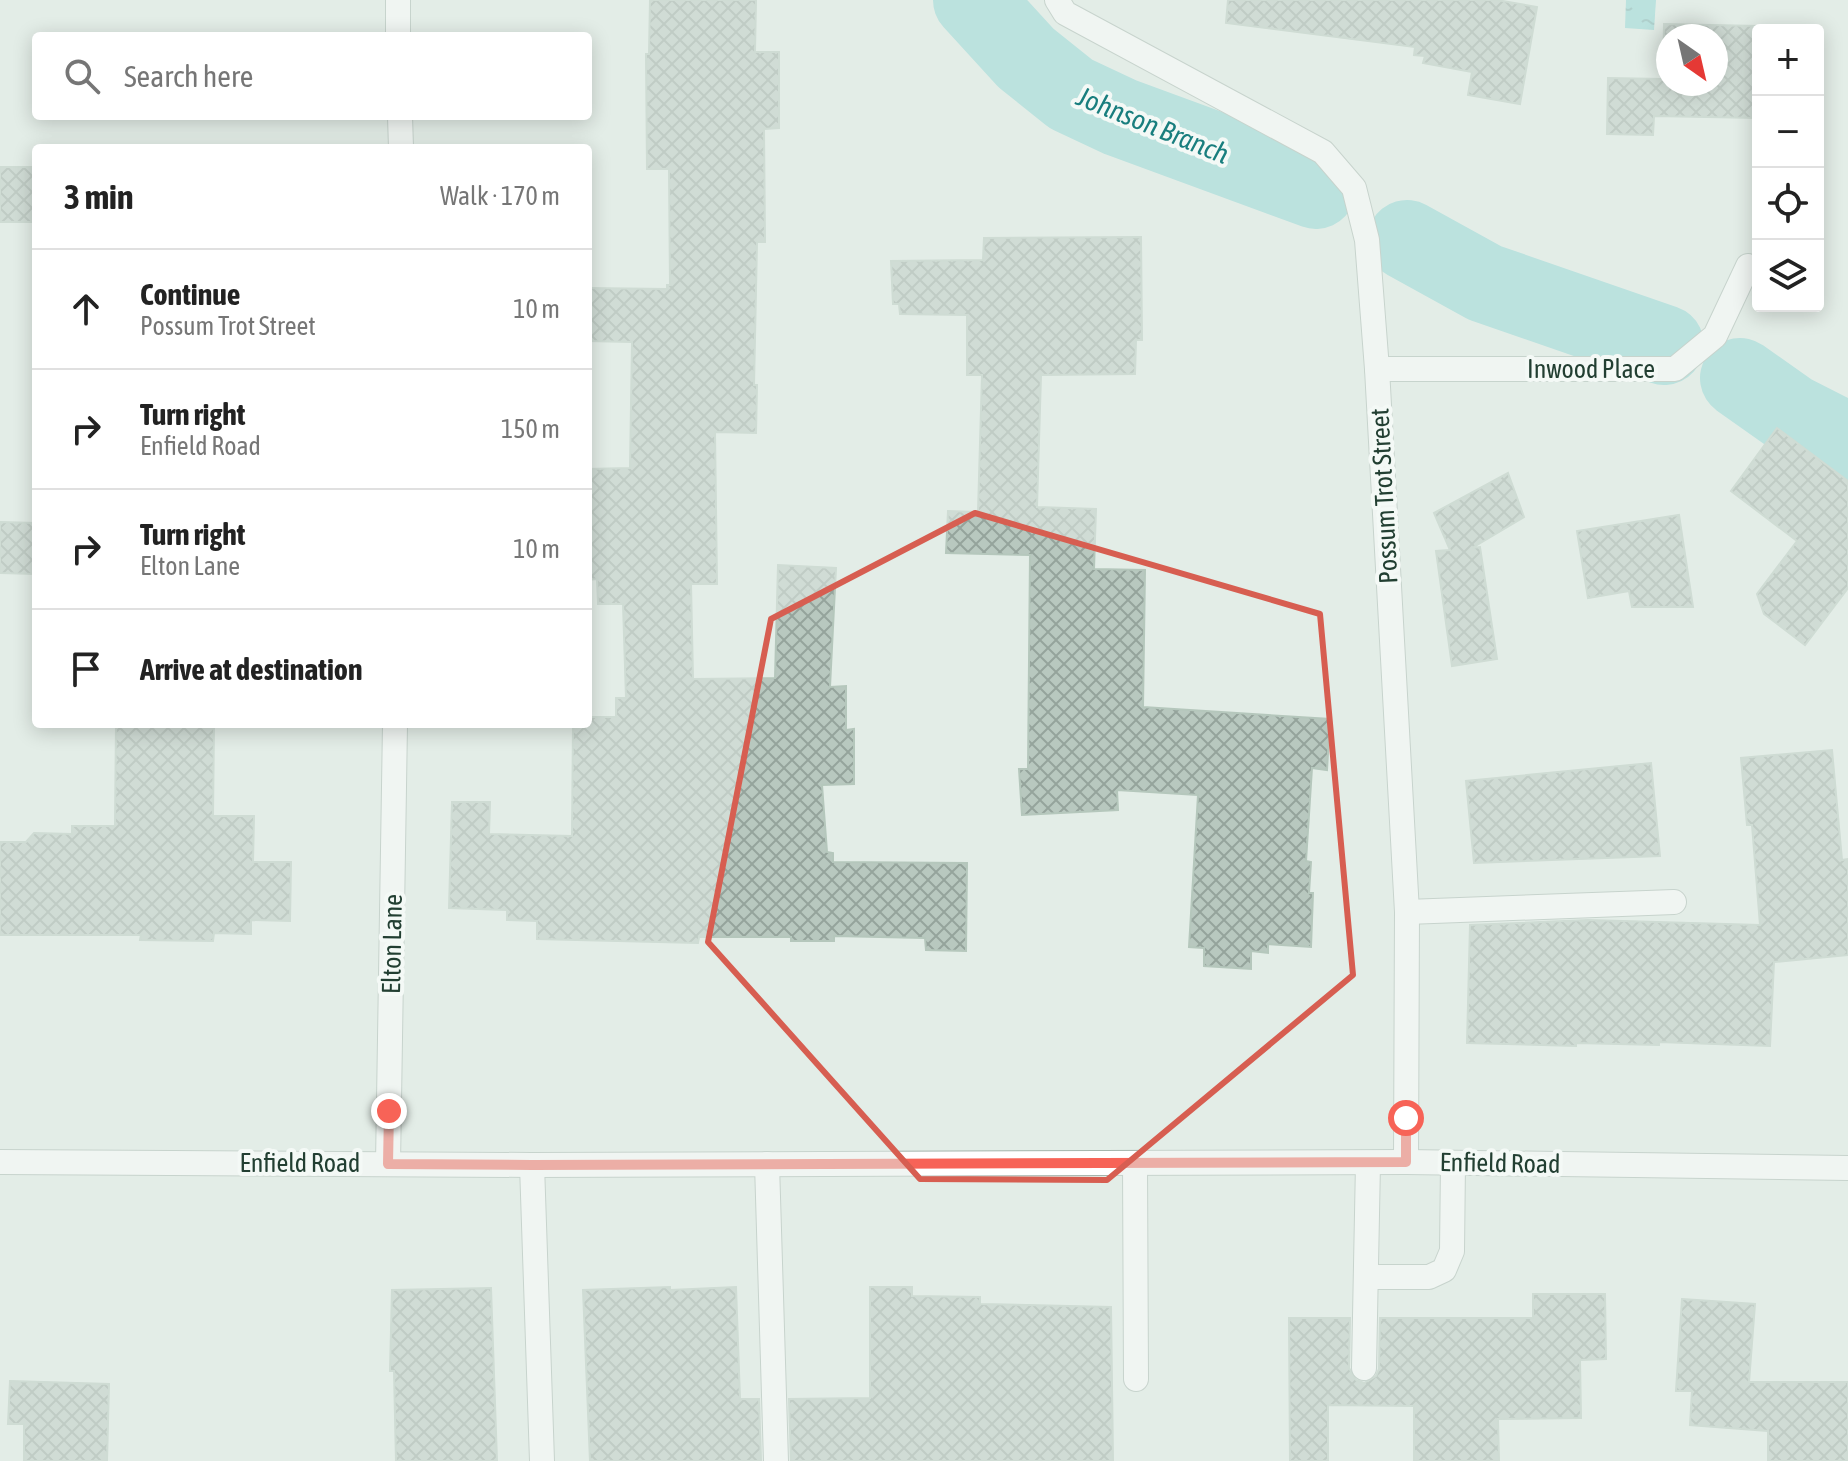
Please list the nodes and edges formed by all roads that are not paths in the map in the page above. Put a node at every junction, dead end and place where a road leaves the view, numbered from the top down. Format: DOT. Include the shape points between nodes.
graph roads {
  1 [pos="398,0"];
  2 [pos="1057,0"];
  3 [pos="398,32"];
  4 [pos="400,120"];
  5 [pos="401,144"];
  6 [pos="1748,266"];
  7 [pos="1377,369"];
  8 [pos="395,728"];
  9 [pos="1674,902"];
  10 [pos="1407,912"];
  11 [pos="0,1162"];
  12 [pos="1406,1162"];
  13 [pos="1135,1163"];
  14 [pos="1368,1163"];
  15 [pos="1453,1163"];
  16 [pos="388,1164"];
  17 [pos="767,1164"];
  18 [pos="532,1165"];
  19 [pos="1848,1168"];
  20 [pos="1366,1277"];
  21 [pos="1364,1368"];
  22 [pos="1136,1379"];
  23 [pos="542,1461"];
  24 [pos="776,1461"];
  1 -- 3 [label="street"];
  2 -- 7 [label="street, Possum Trot Street" via="1065,13 1323,152 1354,188 1367,240"];
  4 -- 5 [label="street"];
  6 -- 7 [label="street, Inwood Place" via="1715,336 1675,369"];
  7 -- 10 [label="street, Possum Trot Street"];
  8 -- 16 [label="street, Elton Lane"];
  9 -- 10 [label="street"];
  10 -- 12 [label="street, Possum Trot Street"];
  11 -- 16 [label="street, Enfield Road"];
  12 -- 14 [label="street, Enfield Road"];
  12 -- 15 [label="street, Enfield Road"];
  13 -- 14 [label="street, Enfield Road"];
  13 -- 17 [label="street, Enfield Road"];
  13 -- 22 [label="street"];
  14 -- 20 [label="street"];
  15 -- 19 [label="street, Enfield Road"];
  15 -- 20 [label="street" via="1452,1251 1444,1270 1429,1277"];
  16 -- 18 [label="street, Enfield Road"];
  17 -- 18 [label="street, Enfield Road"];
  17 -- 24 [label="street"];
  18 -- 23 [label="street"];
  20 -- 21 [label="street"];
}
